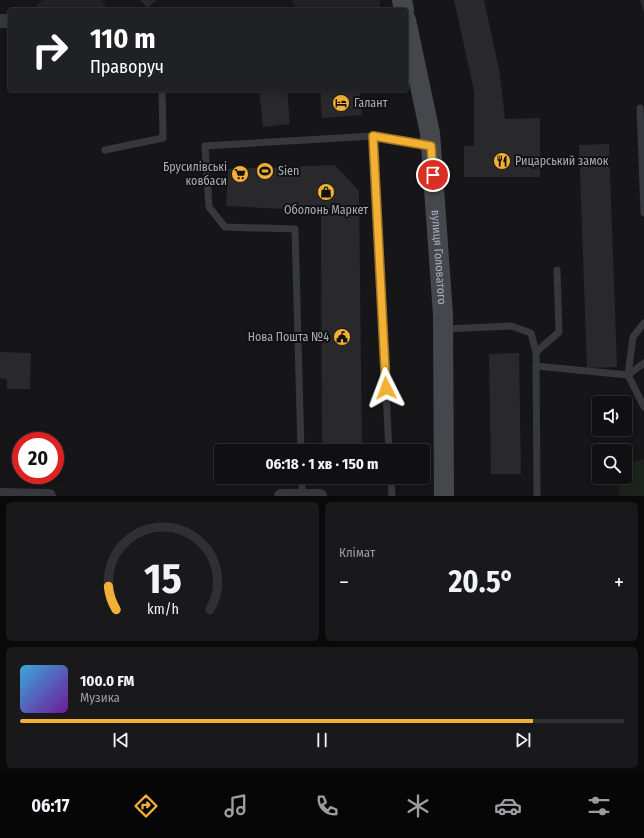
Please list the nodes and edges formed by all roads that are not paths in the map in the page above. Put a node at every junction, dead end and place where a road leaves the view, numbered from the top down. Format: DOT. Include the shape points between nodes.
graph roads {
  1 [pos="408,29"];
  2 [pos="162,92"];
  3 [pos="640,108"];
  4 [pos="373,136"];
  5 [pos="431,146"];
  6 [pos="105,150"];
  7 [pos="644,213"];
  8 [pos="557,270"];
  9 [pos="644,323"];
  10 [pos="443,329"];
  11 [pos="536,352"];
  12 [pos="644,363"];
  13 [pos="536,366"];
  14 [pos="628,375"];
  15 [pos="644,407"];
  16 [pos="301,444"];
  17 [pos="389,444"];
  18 [pos="302,484"];
  19 [pos="391,484"];
  20 [pos="0,495"];
  21 [pos="49,496"];
  22 [pos="281,496"];
  23 [pos="302,496"];
  24 [pos="320,496"];
  25 [pos="392,496"];
  26 [pos="444,496"];
  27 [pos="537,496"];
  1 -- 5 [label="main road, вулиця Головатого"];
  2 -- 6 [label="lane" via="163,138"];
  3 -- 7 [label="lane"];
  4 -- 5 [label="lane"];
  4 -- 16 [label="lane" via="205,146 209,207 225,227 295,229"];
  4 -- 17 [label="lane"];
  5 -- 10 [label="main road, вулиця Головатого"];
  8 -- 11 [label="lane" via="559,332"];
  9 -- 14 [label="lane" via="633,337"];
  10 -- 11 [label="lane" via="511,326 531,333"];
  10 -- 26 [label="main road, вулиця Головатого"];
  11 -- 13 [label="lane"];
  12 -- 14 [label="lane"];
  13 -- 14 [label="lane"];
  13 -- 27 [label="lane"];
  14 -- 15 [label="lane"];
  18 -- 23 [label="lane"];
  19 -- 25 [label="lane"];
  20 -- 21 [label="street"];
  22 -- 23 [label="street"];
  23 -- 24 [label="street"];
}
